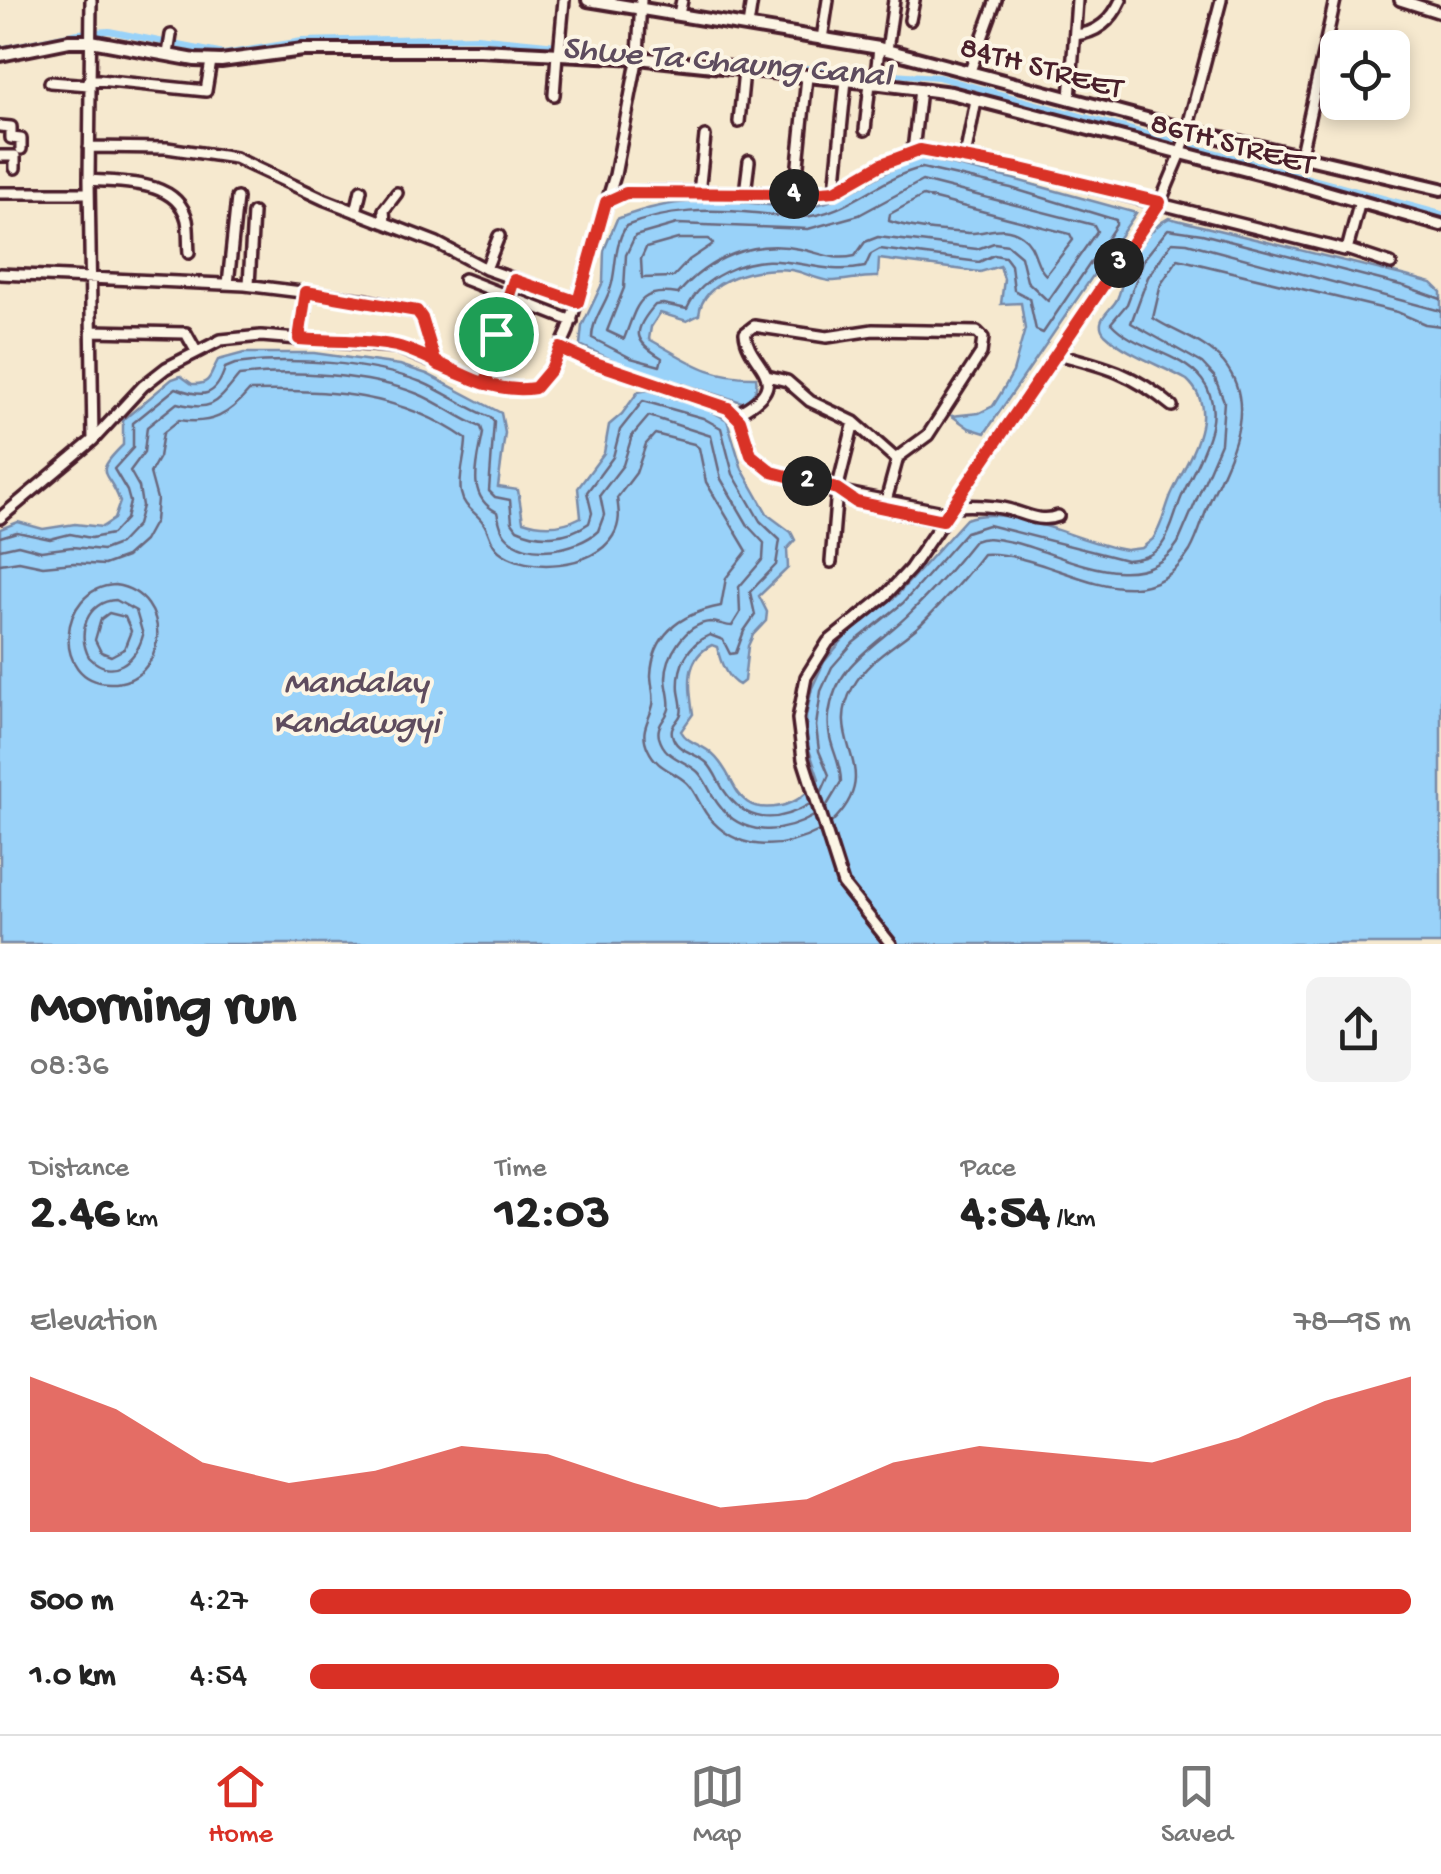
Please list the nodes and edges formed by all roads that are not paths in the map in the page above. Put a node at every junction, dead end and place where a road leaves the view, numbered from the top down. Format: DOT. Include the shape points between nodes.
graph roads {
  1 [pos="91,0"];
  2 [pos="564,0"];
  3 [pos="595,0"];
  4 [pos="682,0"];
  5 [pos="752,0"];
  6 [pos="828,0"];
  7 [pos="894,0"];
  8 [pos="914,0"];
  9 [pos="996,0"];
  10 [pos="1077,0"];
  11 [pos="1122,0"];
  12 [pos="1221,0"];
  13 [pos="1335,0"];
  14 [pos="1400,0"];
  15 [pos="641,4"];
  16 [pos="1441,13"];
  17 [pos="678,14"];
  18 [pos="910,20"];
  19 [pos="748,26"];
  20 [pos="91,35"];
  21 [pos="1075,35"];
  22 [pos="822,39"];
  23 [pos="883,49"];
  24 [pos="559,50"];
  25 [pos="638,54"];
  26 [pos="0,55"];
  27 [pos="211,60"];
  28 [pos="744,71"];
  29 [pos="970,71"];
  30 [pos="807,78"];
  31 [pos="874,79"];
  32 [pos="846,80"];
  33 [pos="50,82"];
  34 [pos="90,82"];
  35 [pos="920,89"];
  36 [pos="554,95"];
  37 [pos="1070,98"];
  38 [pos="976,100"];
  39 [pos="739,122"];
  40 [pos="0,126"];
  41 [pos="865,130"];
  42 [pos="1188,130"];
  43 [pos="705,136"];
  44 [pos="89,148"];
  45 [pos="21,149"];
  46 [pos="913,151"];
  47 [pos="1181,153"];
  48 [pos="0,156"];
  49 [pos="965,157"];
  50 [pos="1300,158"];
  51 [pos="749,161"];
  52 [pos="15,168"];
  53 [pos="89,180"];
  54 [pos="361,190"];
  55 [pos="1441,190"];
  56 [pos="835,191"];
  57 [pos="699,192"];
  58 [pos="0,193"];
  59 [pos="89,193"];
  60 [pos="397,193"];
  61 [pos="746,193"];
  62 [pos="795,194"];
  63 [pos="237,198"];
  64 [pos="1360,201"];
  65 [pos="606,202"];
  66 [pos="1160,202"];
  67 [pos="356,212"];
  68 [pos="253,213"];
  69 [pos="385,223"];
  70 [pos="1441,225"];
  71 [pos="499,236"];
  72 [pos="1346,249"];
  73 [pos="189,252"];
  74 [pos="1391,264"];
  75 [pos="486,269"];
  76 [pos="0,274"];
  77 [pos="91,276"];
  78 [pos="464,280"];
  79 [pos="514,280"];
  80 [pos="228,284"];
  81 [pos="248,286"];
  82 [pos="306,292"];
  83 [pos="507,296"];
  84 [pos="578,302"];
  85 [pos="572,321"];
  86 [pos="92,331"];
  87 [pos="299,339"];
  88 [pos="560,348"];
  89 [pos="196,351"];
  90 [pos="1057,354"];
  91 [pos="436,364"];
  92 [pos="767,376"];
  93 [pos="486,384"];
  94 [pos="1172,406"];
  95 [pos="736,414"];
  96 [pos="854,422"];
  97 [pos="94,440"];
  98 [pos="897,460"];
  99 [pos="840,488"];
  100 [pos="885,504"];
  101 [pos="948,513"];
  102 [pos="1058,516"];
  103 [pos="0,518"];
  104 [pos="831,562"];
  105 [pos="891,944"];
  1 -- 20 [label="street"];
  2 -- 24 [label="street"];
  3 -- 15 [label="main road, 84TH STREET"];
  4 -- 17 [label="street"];
  5 -- 19 [label="street"];
  6 -- 22 [label="street"];
  7 -- 23 [label="street"];
  8 -- 18 [label="street"];
  9 -- 29 [label="street"];
  10 -- 21 [label="street"];
  11 -- 21 [label="street" via="1106,24"];
  12 -- 42 [label="street"];
  13 -- 50 [label="street"];
  14 -- 16 [label="street"];
  15 -- 17 [label="main road, 84TH STREET"];
  15 -- 25 [label="street"];
  17 -- 19 [label="main road, 84TH STREET"];
  19 -- 22 [label="main road, 84TH STREET"];
  20 -- 26 [label="main road, 86TH STREET"];
  20 -- 27 [label="main road, 86TH STREET" via="170,45"];
  20 -- 34 [label="street"];
  21 -- 37 [label="street"];
  22 -- 23 [label="main road, 84TH STREET"];
  23 -- 29 [label="main road, 84TH STREET"];
  23 -- 31 [label="street"];
  24 -- 25 [label="main road, 86TH STREET"];
  24 -- 27 [label="main road, 86TH STREET" via="444,42"];
  24 -- 36 [label="street"];
  25 -- 28 [label="main road, 86TH STREET" via="729,63"];
  25 -- 65 [label="street" via="623,148"];
  27 -- 34 [label="street" via="206,91"];
  28 -- 30 [label="main road, 86TH STREET"];
  28 -- 39 [label="street"];
  29 -- 37 [label="main road, 84TH STREET"];
  30 -- 32 [label="main road, 86TH STREET"];
  30 -- 62 [label="street"];
  31 -- 32 [label="main road, 86TH STREET"];
  31 -- 35 [label="main road, 86TH STREET"];
  31 -- 41 [label="street"];
  32 -- 56 [label="street"];
  33 -- 34 [label="street"];
  34 -- 44 [label="street"];
  35 -- 38 [label="main road, 86TH STREET"];
  35 -- 46 [label="street"];
  37 -- 42 [label="main road, 84TH STREET"];
  38 -- 47 [label="main road, 86TH STREET"];
  38 -- 49 [label="street"];
  40 -- 45 [label="street" via="12,128"];
  42 -- 47 [label="street"];
  42 -- 50 [label="main road, 84TH STREET"];
  43 -- 57 [label="street"];
  44 -- 53 [label="street"];
  44 -- 67 [label="street" via="166,148 235,158"];
  46 -- 49 [label="street"];
  46 -- 56 [label="street"];
  47 -- 64 [label="main road, 86TH STREET"];
  47 -- 66 [label="street"];
  48 -- 52 [label="street" via="15,156"];
  49 -- 66 [label="street"];
  50 -- 55 [label="main road, 84TH STREET"];
  51 -- 61 [label="street"];
  53 -- 59 [label="street"];
  53 -- 73 [label="street" via="152,186 166,194 187,220"];
  54 -- 67 [label="street"];
  56 -- 62 [label="street"];
  57 -- 61 [label="street"];
  57 -- 65 [label="street" via="626,193"];
  58 -- 59 [label="street"];
  59 -- 77 [label="street"];
  60 -- 69 [label="street" via="384,210"];
  61 -- 62 [label="street"];
  63 -- 80 [label="street"];
  64 -- 70 [label="main road, 86TH STREET"];
  64 -- 72 [label="street"];
  65 -- 84 [label="street"];
  66 -- 72 [label="street"];
  66 -- 90 [label="street"];
  67 -- 69 [label="street"];
  68 -- 81 [label="street"];
  69 -- 75 [label="street"];
  71 -- 75 [label="street"];
  72 -- 74 [label="street"];
  75 -- 79 [label="street"];
  76 -- 77 [label="street"];
  77 -- 80 [label="street"];
  77 -- 86 [label="street"];
  78 -- 83 [label="street"];
  79 -- 83 [label="street"];
  79 -- 84 [label="street"];
  80 -- 81 [label="street"];
  81 -- 82 [label="street"];
  82 -- 87 [label="street"];
  82 -- 91 [label="street" via="417,311"];
  83 -- 85 [label="street"];
  83 -- 93 [label="street"];
  84 -- 85 [label="street"];
  85 -- 88 [label="street"];
  86 -- 89 [label="street" via="186,333"];
  86 -- 97 [label="street"];
  87 -- 89 [label="street" via="241,337"];
  87 -- 91 [label="street" via="397,346"];
  88 -- 93 [label="street" via="535,388"];
  88 -- 95 [label="street"];
  89 -- 97 [label="street" via="143,386"];
  90 -- 94 [label="street" via="1114,368"];
  90 -- 101 [label="street"];
  91 -- 93 [label="street"];
  92 -- 95 [label="street" via="756,402"];
  92 -- 96 [label="street"];
  92 -- 98 [label="street" via="746,340 754,326 827,338 873,330 977,332 984,338 980,353 928,435"];
  95 -- 99 [label="street" via="751,455 765,468"];
  96 -- 98 [label="street"];
  96 -- 99 [label="street"];
  97 -- 103 [label="street"];
  98 -- 100 [label="street"];
  99 -- 100 [label="street"];
  99 -- 104 [label="street"];
  100 -- 101 [label="street"];
  101 -- 102 [label="street" via="978,504 1037,519"];
  101 -- 105 [label="street" via="895,586 828,642 806,677 800,703 799,744 839,872"];
}
